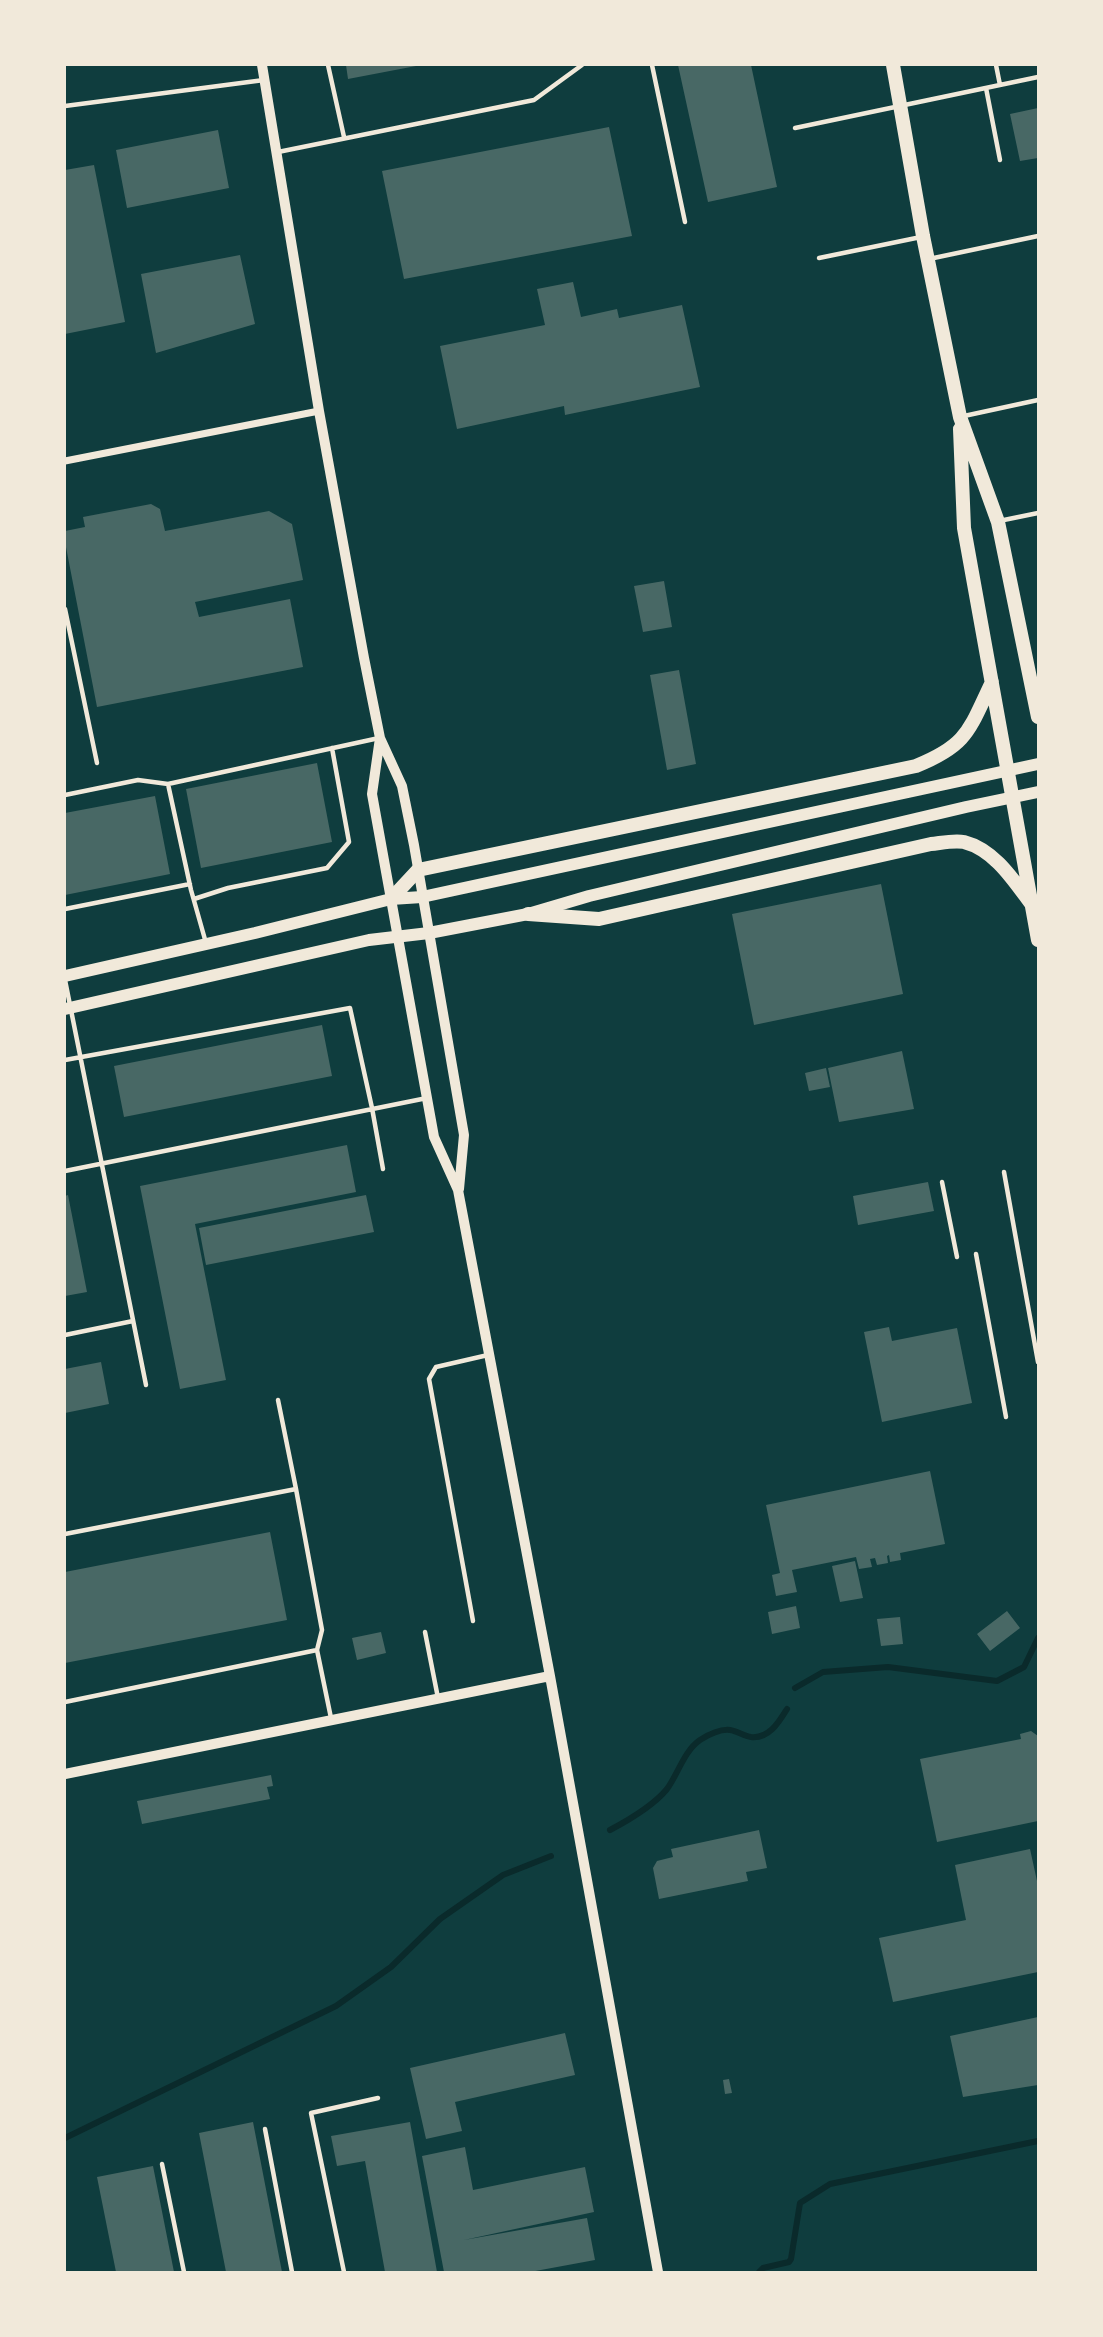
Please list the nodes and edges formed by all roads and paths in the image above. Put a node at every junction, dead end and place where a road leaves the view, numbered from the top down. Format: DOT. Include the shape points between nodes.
graph roads {
  1 [pos="262,65"];
  2 [pos="328,65"];
  3 [pos="582,65"];
  4 [pos="652,65"];
  5 [pos="893,65"];
  6 [pos="996,65"];
  7 [pos="1038,77"];
  8 [pos="264,80"];
  9 [pos="1000,85"];
  10 [pos="986,88"];
  11 [pos="65,106"];
  12 [pos="900,106"];
  13 [pos="795,128"];
  14 [pos="344,137"];
  15 [pos="277,152"];
  16 [pos="1000,160"];
  17 [pos="685,222"];
  18 [pos="923,236"];
  19 [pos="1038,236"];
  20 [pos="819,258"];
  21 [pos="928,259"];
  22 [pos="1038,400"];
  23 [pos="319,411"];
  24 [pos="960,417"];
  25 [pos="65,461"];
  26 [pos="1038,513"];
  27 [pos="998,522"];
  28 [pos="65,609"];
  29 [pos="992,682"];
  30 [pos="1036,693"];
  31 [pos="1038,718"];
  32 [pos="380,738"];
  33 [pos="332,748"];
  34 [pos="97,762"];
  35 [pos="1038,764"];
  36 [pos="168,784"];
  37 [pos="1038,792"];
  38 [pos="65,795"];
  39 [pos="418,870"];
  40 [pos="190,884"];
  41 [pos="422,897"];
  42 [pos="391,899"];
  43 [pos="194,900"];
  44 [pos="1032,905"];
  45 [pos="65,909"];
  46 [pos="528,914"];
  47 [pos="429,933"];
  48 [pos="397,937"];
  49 [pos="1038,940"];
  50 [pos="206,945"];
  51 [pos="65,978"];
  52 [pos="68,1009"];
  53 [pos="80,1056"];
  54 [pos="65,1060"];
  55 [pos="427,1098"];
  56 [pos="372,1108"];
  57 [pos="102,1162"];
  58 [pos="383,1169"];
  59 [pos="65,1171"];
  60 [pos="1004,1172"];
  61 [pos="943,1182"];
  62 [pos="458,1190"];
  63 [pos="976,1254"];
  64 [pos="957,1257"];
  65 [pos="133,1321"];
  66 [pos="65,1335"];
  67 [pos="489,1355"];
  68 [pos="1038,1362"];
  69 [pos="146,1385"];
  70 [pos="278,1400"];
  71 [pos="1006,1417"];
  72 [pos="296,1489"];
  73 [pos="65,1534"];
  74 [pos="473,1621"];
  75 [pos="425,1632"];
  76 [pos="317,1650"];
  77 [pos="550,1676"];
  78 [pos="438,1699"];
  79 [pos="65,1702"];
  80 [pos="332,1720"];
  81 [pos="65,1774"];
  82 [pos="378,2098"];
  83 [pos="265,2129"];
  84 [pos="162,2164"];
  85 [pos="184,2272"];
  86 [pos="292,2272"];
  87 [pos="344,2272"];
  88 [pos="658,2272"];
  1 -- 8 [label="street"];
  2 -- 14 [label="lane"];
  3 -- 14 [label="lane" via="534,100"];
  4 -- 17 [label="lane"];
  5 -- 12 [label="highway"];
  6 -- 9 [label="lane"];
  7 -- 9 [label="lane"];
  8 -- 11 [label="lane"];
  8 -- 15 [label="street"];
  9 -- 10 [label="lane"];
  10 -- 12 [label="lane"];
  10 -- 16 [label="lane"];
  12 -- 13 [label="lane"];
  12 -- 18 [label="highway"];
  14 -- 15 [label="lane"];
  15 -- 23 [label="street"];
  18 -- 20 [label="lane"];
  18 -- 21 [label="highway"];
  19 -- 21 [label="lane"];
  21 -- 24 [label="highway"];
  22 -- 24 [label="lane"];
  23 -- 25 [label="street"];
  23 -- 32 [label="street"];
  24 -- 27 [label="highway"];
  24 -- 29 [label="highway" via="964,528"];
  26 -- 27 [label="lane"];
  27 -- 30 [label="highway"];
  28 -- 34 [label="lane"];
  29 -- 39 [label="highway" via="969,731 957,745 916,766"];
  29 -- 44 [label="highway"];
  30 -- 31 [label="highway"];
  32 -- 33 [label="lane"];
  32 -- 39 [label="street" via="402,786"];
  32 -- 42 [label="street" via="372,794"];
  33 -- 36 [label="lane"];
  33 -- 43 [label="lane" via="349,842 327,868 228,888"];
  35 -- 41 [label="main road"];
  36 -- 38 [label="lane" via="138,780"];
  36 -- 40 [label="lane"];
  37 -- 46 [label="main road"];
  39 -- 41 [label="street"];
  39 -- 42 [label="highway"];
  40 -- 43 [label="lane"];
  40 -- 45 [label="lane"];
  41 -- 42 [label="main road"];
  41 -- 47 [label="street"];
  42 -- 48 [label="street"];
  42 -- 50 [label="main road"];
  43 -- 50 [label="lane"];
  44 -- 46 [label="highway" via="1002,866 982,849 962,841 931,844 599,919"];
  44 -- 49 [label="highway"];
  46 -- 47 [label="main road"];
  47 -- 48 [label="main road"];
  47 -- 62 [label="street" via="464,1135"];
  48 -- 52 [label="main road"];
  48 -- 55 [label="street"];
  50 -- 51 [label="main road"];
  51 -- 52 [label="lane"];
  52 -- 53 [label="lane"];
  53 -- 54 [label="lane"];
  53 -- 56 [label="lane" via="350,1008"];
  53 -- 57 [label="lane"];
  55 -- 56 [label="lane"];
  55 -- 62 [label="street" via="434,1137"];
  56 -- 57 [label="lane"];
  56 -- 58 [label="lane"];
  57 -- 59 [label="lane"];
  57 -- 65 [label="lane"];
  60 -- 68 [label="lane"];
  61 -- 64 [label="lane"];
  62 -- 67 [label="street"];
  63 -- 71 [label="lane"];
  65 -- 66 [label="lane"];
  65 -- 69 [label="lane"];
  67 -- 74 [label="lane" via="436,1367 429,1379"];
  67 -- 77 [label="street"];
  70 -- 72 [label="lane"];
  72 -- 73 [label="lane"];
  72 -- 76 [label="lane" via="322,1630"];
  75 -- 78 [label="lane"];
  76 -- 79 [label="lane"];
  76 -- 80 [label="lane"];
  77 -- 78 [label="street"];
  77 -- 88 [label="street"];
  78 -- 80 [label="street"];
  80 -- 81 [label="street"];
  82 -- 87 [label="lane" via="311,2113"];
  83 -- 86 [label="lane"];
  84 -- 85 [label="lane"];
}
